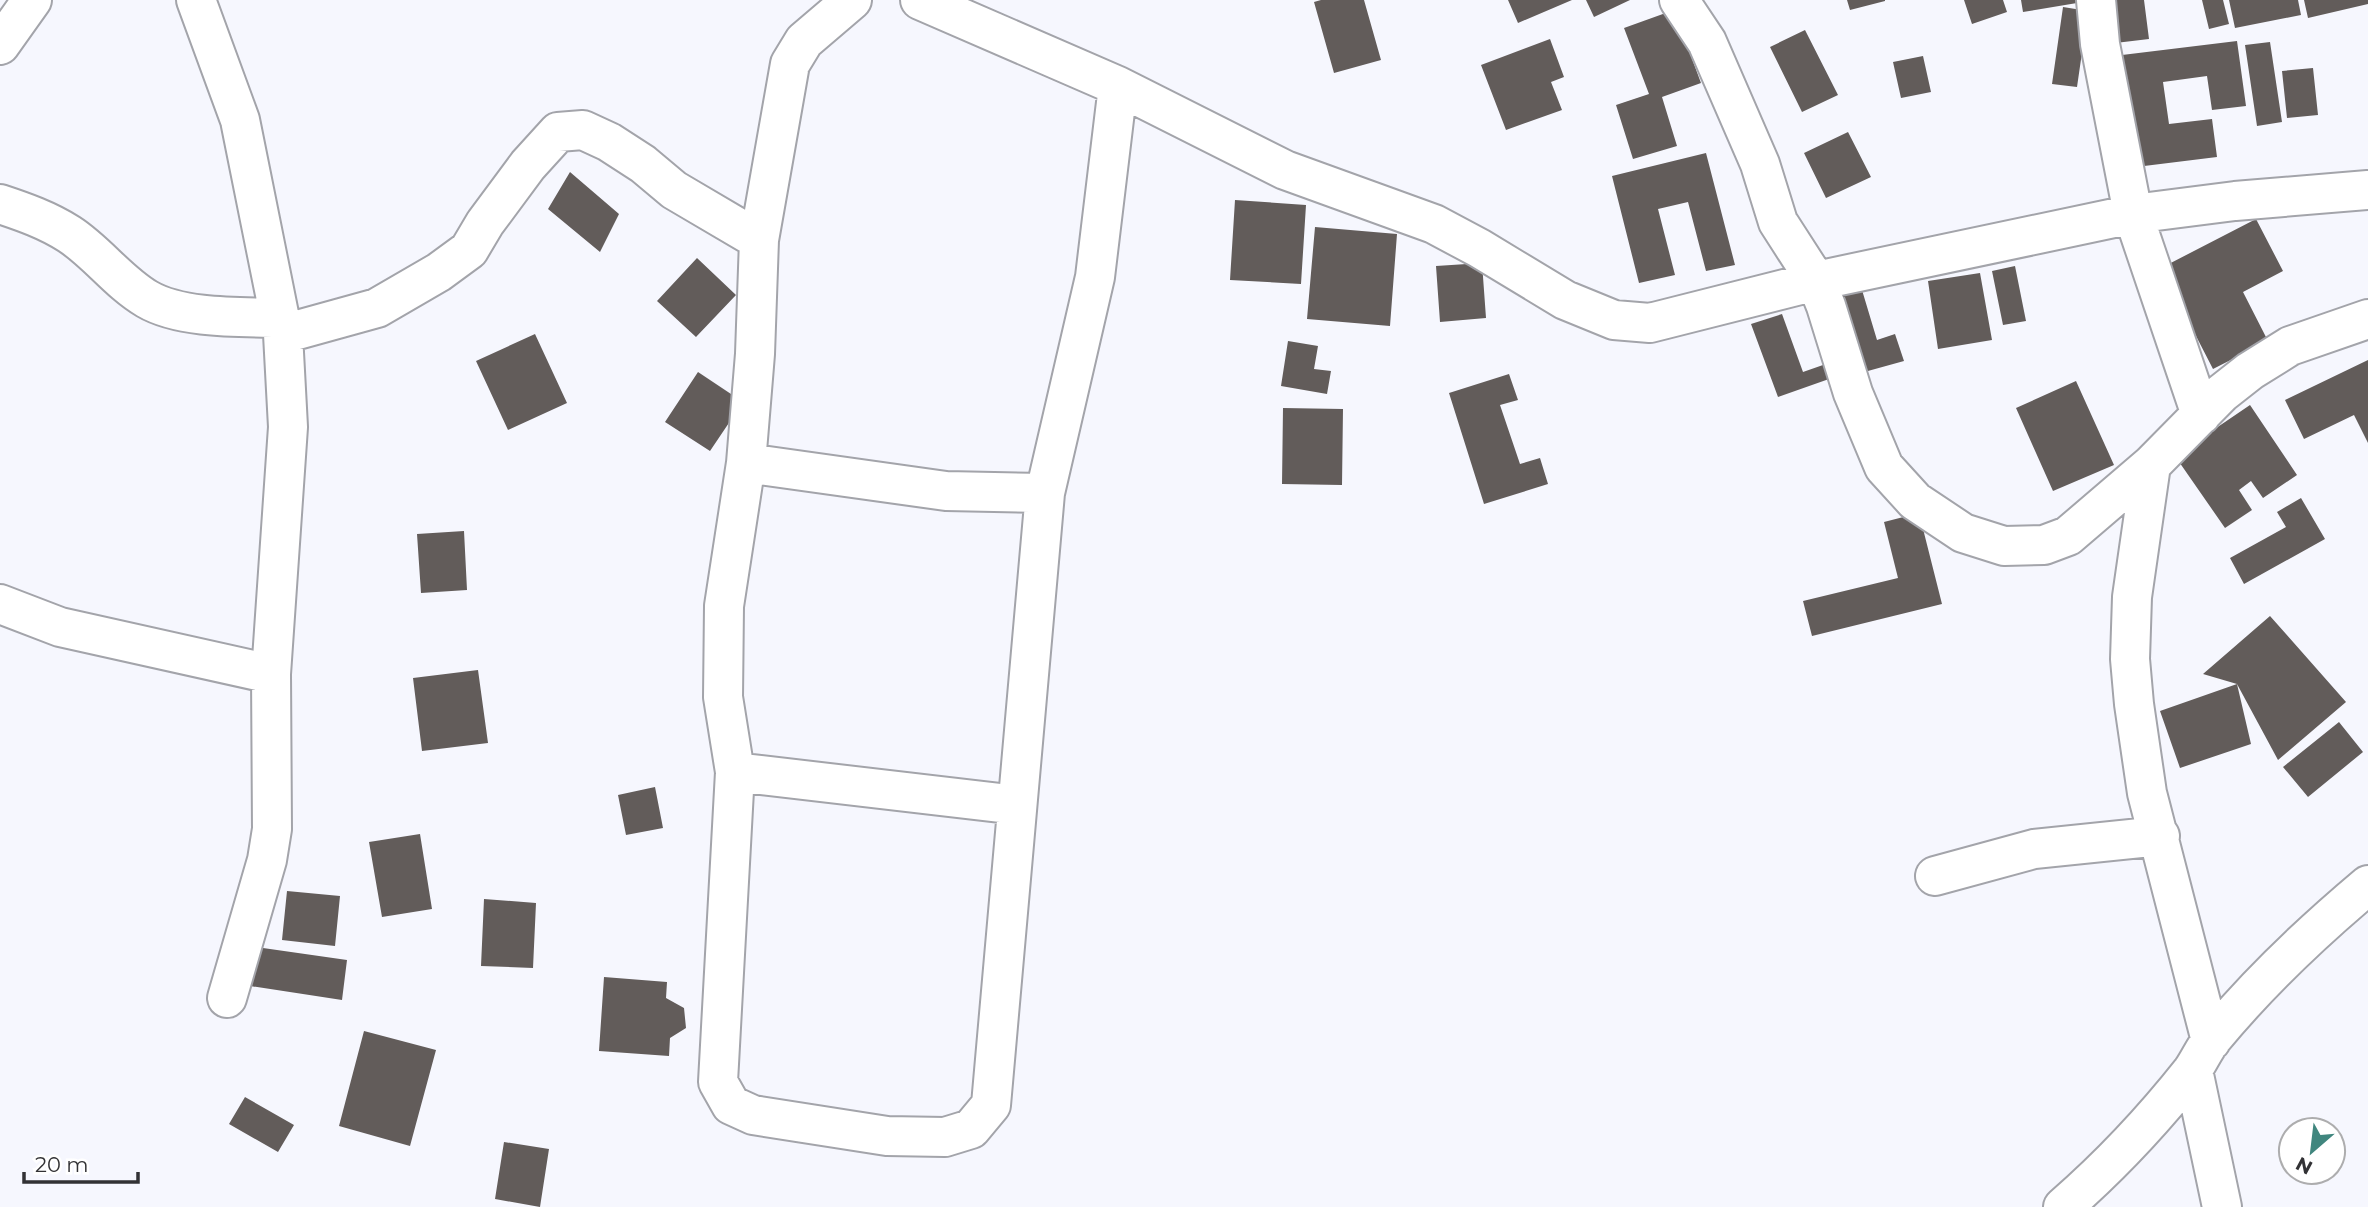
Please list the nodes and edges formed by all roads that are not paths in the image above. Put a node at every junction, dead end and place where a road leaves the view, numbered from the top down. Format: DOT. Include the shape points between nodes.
graph roads {
  1 [pos="32,0"];
  2 [pos="196,0"];
  3 [pos="852,0"];
  4 [pos="920,0"];
  5 [pos="1679,0"];
  6 [pos="2096,0"];
  7 [pos="960,10"];
  8 [pos="0,45"];
  9 [pos="1118,86"];
  10 [pos="2368,190"];
  11 [pos="0,204"];
  12 [pos="2133,214"];
  13 [pos="759,240"];
  14 [pos="1816,281"];
  15 [pos="2368,319"];
  16 [pos="281,326"];
  17 [pos="2201,415"];
  18 [pos="746,463"];
  19 [pos="2151,465"];
  20 [pos="1045,493"];
  21 [pos="0,604"];
  22 [pos="271,674"];
  23 [pos="735,772"];
  24 [pos="1017,805"];
  25 [pos="2160,836"];
  26 [pos="1935,876"];
  27 [pos="2368,885"];
  28 [pos="227,998"];
  29 [pos="2202,1055"];
  30 [pos="2063,1207"];
  31 [pos="2222,1207"];
  1 -- 8 [label="street"];
  2 -- 16 [label="street" via="240,120"];
  3 -- 13 [label="street" via="804,41 790,64"];
  4 -- 7 [label="street"];
  5 -- 14 [label="street" via="1707,42 1760,164 1779,222"];
  6 -- 12 [label="street" via="2100,44"];
  7 -- 9 [label="street"];
  9 -- 14 [label="street" via="1285,170 1434,224 1565,300 1614,320 1650,323"];
  9 -- 20 [label="street" via="1095,277"];
  10 -- 12 [label="street"];
  11 -- 16 [label="street" via="38,217 70,235 147,299 168,308"];
  12 -- 14 [label="street"];
  12 -- 17 [label="street"];
  13 -- 16 [label="street" via="674,190 609,142 583,130 558,132 528,165 469,250 439,272 377,309"];
  13 -- 18 [label="street"];
  14 -- 19 [label="street" via="1853,393 1884,467 1914,501 1964,533 2004,546 2056,541 2082,527"];
  15 -- 17 [label="street" via="2290,346 2250,371"];
  16 -- 22 [label="street" via="288,427"];
  17 -- 19 [label="street"];
  18 -- 20 [label="street" via="946,491"];
  18 -- 23 [label="street" via="723,630 723,697"];
  19 -- 25 [label="street" via="2132,597 2130,659 2139,750"];
  20 -- 24 [label="street"];
  21 -- 22 [label="street" via="60,628"];
  22 -- 28 [label="street" via="272,829"];
  23 -- 24 [label="street"];
  23 -- 24 [label="street" via="719,1082 731,1105 753,1115 887,1136 945,1137 971,1129 991,1105"];
  25 -- 26 [label="street" via="2034,849"];
  25 -- 29 [label="street" via="2184,940"];
  27 -- 29 [label="street" via="2297,947"];
  29 -- 30 [label="street" via="2106,1166"];
  29 -- 31 [label="street"];
}
